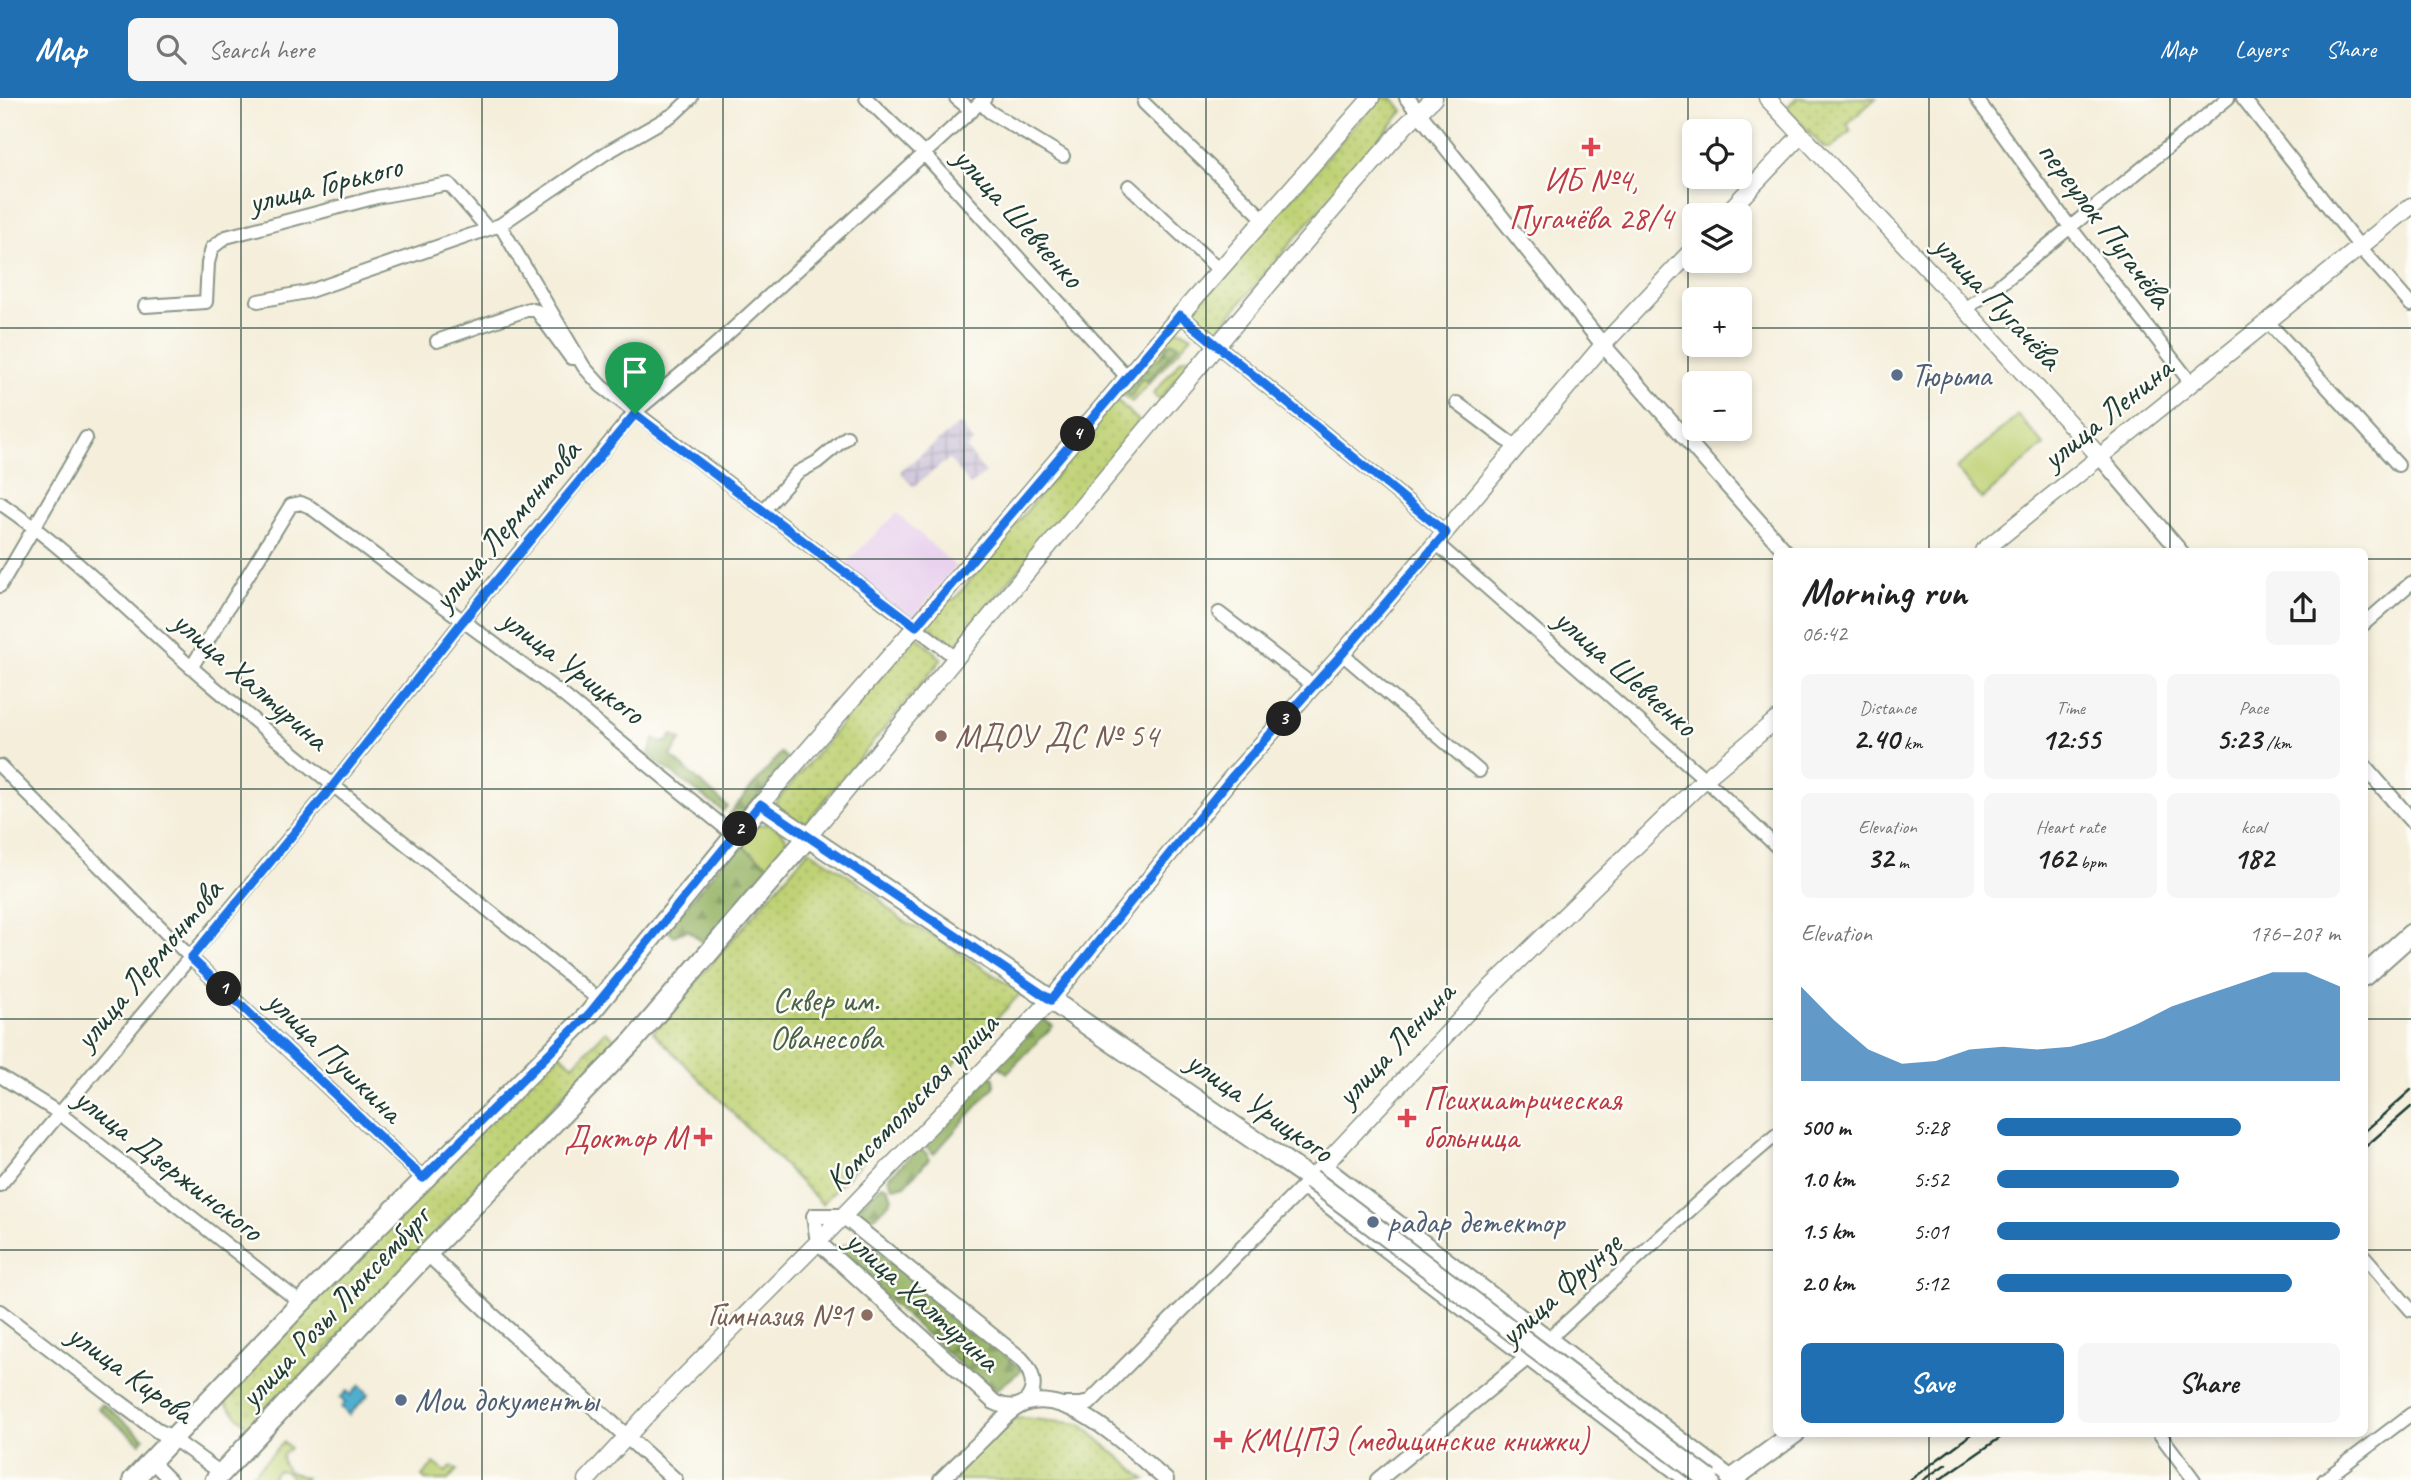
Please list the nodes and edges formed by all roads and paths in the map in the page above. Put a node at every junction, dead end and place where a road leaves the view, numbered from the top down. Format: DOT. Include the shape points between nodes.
graph roads {
  1 [pos="691,98"];
  2 [pos="866,98"];
  3 [pos="956,98"];
  4 [pos="1371,98"];
  5 [pos="1407,98"];
  6 [pos="1434,98"];
  7 [pos="1767,98"];
  8 [pos="1976,98"];
  9 [pos="2228,98"];
  10 [pos="2243,98"];
  11 [pos="1144,103"];
  12 [pos="979,104"];
  13 [pos="1419,113"];
  14 [pos="1801,135"];
  15 [pos="925,155"];
  16 [pos="1063,156"];
  17 [pos="1129,186"];
  18 [pos="1736,203"];
  19 [pos="2411,206"];
  20 [pos="1264,219"];
  21 [pos="494,227"];
  22 [pos="2070,228"];
  23 [pos="2360,247"];
  24 [pos="1682,261"];
  25 [pos="1219,270"];
  26 [pos="258,301"];
  27 [pos="2411,305"];
  28 [pos="145,306"];
  29 [pos="1965,309"];
  30 [pos="1180,315"];
  31 [pos="2268,322"];
  32 [pos="438,341"];
  33 [pos="1219,345"];
  34 [pos="1602,345"];
  35 [pos="580,358"];
  36 [pos="1127,377"];
  37 [pos="2191,383"];
  38 [pos="1457,403"];
  39 [pos="635,414"];
  40 [pos="847,436"];
  41 [pos="86,438"];
  42 [pos="1517,448"];
  43 [pos="2099,457"];
  44 [pos="2398,465"];
  45 [pos="0,503"];
  46 [pos="763,511"];
  47 [pos="35,527"];
  48 [pos="1441,538"];
  49 [pos="1782,548"];
  50 [pos="1987,548"];
  51 [pos="2177,548"];
  52 [pos="2411,583"];
  53 [pos="0,586"];
  54 [pos="1219,613"];
  55 [pos="2368,621"];
  56 [pos="462,622"];
  57 [pos="916,626"];
  58 [pos="1342,654"];
  59 [pos="956,658"];
  60 [pos="191,668"];
  61 [pos="1314,686"];
  62 [pos="1773,722"];
  63 [pos="0,766"];
  64 [pos="1479,771"];
  65 [pos="2368,771"];
  66 [pos="1705,779"];
  67 [pos="332,787"];
  68 [pos="760,804"];
  69 [pos="2411,820"];
  70 [pos="735,836"];
  71 [pos="808,837"];
  72 [pos="1773,843"];
  73 [pos="2411,934"];
  74 [pos="191,958"];
  75 [pos="2368,972"];
  76 [pos="1051,1000"];
  77 [pos="600,1001"];
  78 [pos="0,1076"];
  79 [pos="59,1113"];
  80 [pos="1773,1138"];
  81 [pos="1312,1177"];
  82 [pos="423,1178"];
  83 [pos="0,1185"];
  84 [pos="843,1216"];
  85 [pos="818,1242"];
  86 [pos="427,1253"];
  87 [pos="2368,1261"];
  88 [pos="301,1303"];
  89 [pos="2411,1310"];
  90 [pos="0,1311"];
  91 [pos="1549,1338"];
  92 [pos="1528,1357"];
  93 [pos="119,1402"];
  94 [pos="1022,1405"];
  95 [pos="1062,1405"];
  96 [pos="2411,1414"];
  97 [pos="626,1436"];
  98 [pos="1790,1437"];
  99 [pos="2162,1437"];
  100 [pos="172,1438"];
  101 [pos="154,1457"];
  102 [pos="222,1478"];
  103 [pos="1732,1479"];
  104 [pos="133,1480"];
  105 [pos="170,1480"];
  106 [pos="587,1480"];
  107 [pos="675,1480"];
  108 [pos="941,1480"];
  109 [pos="1166,1480"];
  110 [pos="1378,1480"];
  111 [pos="1687,1480"];
  112 [pos="1709,1480"];
  113 [pos="2194,1480"];
  114 [pos="2324,1480"];
  1 -- 21 [label="street" via="674,114 606,152"];
  2 -- 15 [label="street, улица Шевченко"];
  3 -- 12 [label="street"];
  4 -- 20 [label="main road, улица Розы Люксембург"];
  5 -- 13 [label="street"];
  6 -- 13 [label="main road, улица Розы Люксембург"];
  7 -- 14 [label="main road, улица Пугачёва"];
  8 -- 22 [label="street, переулок Пугачёва"];
  9 -- 22 [label="street"];
  10 -- 23 [label="street"];
  11 -- 20 [label="street"];
  12 -- 15 [label="street, улица Лермонтова"];
  12 -- 16 [label="street"];
  13 -- 33 [label="main road, улица Розы Люксембург"];
  13 -- 34 [label="street"];
  14 -- 18 [label="main road"];
  14 -- 29 [label="main road, улица Пугачёва"];
  15 -- 36 [label="street, улица Шевченко"];
  15 -- 39 [label="street, улица Лермонтова"];
  17 -- 25 [label="street"];
  19 -- 23 [label="main road, улица Ленина"];
  20 -- 25 [label="main road, улица Розы Люксембург"];
  21 -- 26 [label="street" via="307,292"];
  21 -- 28 [label="street, улица Горького" via="449,184 377,197 226,237 212,248 206,302"];
  21 -- 35 [label="street, улица Горького"];
  22 -- 29 [label="street"];
  22 -- 37 [label="street, переулок Пугачёва"];
  23 -- 27 [label="street"];
  23 -- 31 [label="main road, улица Ленина"];
  24 -- 34 [label="main road, Комсомольская улица"];
  25 -- 30 [label="main road, улица Розы Люксембург"];
  29 -- 43 [label="main road, улица Пугачёва"];
  30 -- 33 [label="street, улица Шевченко"];
  30 -- 36 [label="main road, улица Розы Люксембург"];
  31 -- 37 [label="main road, улица Ленина"];
  31 -- 44 [label="street"];
  32 -- 35 [label="street, улица Горького" via="529,309 537,311 570,358"];
  33 -- 48 [label="street, улица Шевченко"];
  33 -- 59 [label="main road, улица Розы Люксембург"];
  34 -- 42 [label="main road, Комсомольская улица"];
  34 -- 49 [label="street"];
  35 -- 39 [label="street, улица Горького" via="601,386"];
  36 -- 57 [label="main road, улица Розы Люксембург"];
  37 -- 43 [label="main road, улица Ленина"];
  38 -- 42 [label="street"];
  39 -- 46 [label="street, улица Горького"];
  39 -- 56 [label="street, улица Лермонтова"];
  40 -- 46 [label="street" via="797,473"];
  41 -- 47 [label="street"];
  42 -- 48 [label="main road, Комсомольская улица"];
  43 -- 50 [label="main road, улица Ленина"];
  43 -- 51 [label="street, улица Пугачёва"];
  45 -- 47 [label="street, улица Халтурина"];
  46 -- 57 [label="street, улица Горького"];
  47 -- 53 [label="street"];
  47 -- 60 [label="street, улица Халтурина"];
  48 -- 58 [label="main road, Комсомольская улица"];
  48 -- 66 [label="street, улица Шевченко"];
  52 -- 55 [label="street"];
  54 -- 61 [label="street"];
  56 -- 60 [label="street, улица Урицкого" via="301,503 291,505"];
  56 -- 67 [label="street, улица Лермонтова"];
  56 -- 70 [label="street, улица Урицкого" via="612,733"];
  57 -- 59 [label="street, улица Горького"];
  57 -- 68 [label="main road, улица Розы Люксембург"];
  58 -- 61 [label="main road, Комсомольская улица"];
  58 -- 64 [label="street"];
  59 -- 71 [label="main road, улица Розы Люксембург"];
  60 -- 67 [label="street, улица Халтурина"];
  61 -- 76 [label="main road, Комсомольская улица" via="1231,778"];
  62 -- 66 [label="main road, улица Ленина"];
  63 -- 74 [label="street, улица Пушкина"];
  65 -- 69 [label="street"];
  66 -- 72 [label="street, улица Шевченко"];
  66 -- 81 [label="main road, улица Ленина" via="1487,991"];
  67 -- 74 [label="street, улица Лермонтова"];
  67 -- 77 [label="street, улица Халтурина"];
  68 -- 70 [label="main road, улица Розы Люксембург"];
  68 -- 71 [label="main road, улица Урицкого"];
  70 -- 77 [label="main road, улица Розы Люксембург"];
  71 -- 76 [label="main road, улица Урицкого"];
  71 -- 86 [label="main road, улица Розы Люксембург" via="634,1040"];
  73 -- 75 [label="main road"];
  74 -- 79 [label="street, улица Лермонтова"];
  74 -- 82 [label="street, улица Пушкина"];
  76 -- 81 [label="main road, улица Урицкого"];
  76 -- 84 [label="main road, Комсомольская улица"];
  77 -- 82 [label="main road, улица Розы Люксембург"];
  78 -- 79 [label="street, улица Дзержинского"];
  79 -- 83 [label="street, улица Лермонтова"];
  79 -- 88 [label="street, улица Дзержинского"];
  80 -- 91 [label="street, улица Фрунзе"];
  81 -- 91 [label="street, улица Урицкого"];
  81 -- 92 [label="street, улица Урицкого"];
  81 -- 95 [label="street, улица Ленина" via="1089,1403"];
  81 -- 112 [label="main road, улица Урицкого, bridge"];
  82 -- 88 [label="main road, улица Розы Люксембург"];
  84 -- 85 [label="main road, Комсомольская улица"];
  84 -- 94 [label="street, улица Халтурина" via="1021,1359 1031,1370 1034,1384"];
  85 -- 94 [label="street, улица Халтурина" via="995,1402"];
  85 -- 97 [label="main road, Комсомольская улица"];
  86 -- 97 [label="street"];
  86 -- 102 [label="main road, улица Розы Люксембург"];
  87 -- 89 [label="street"];
  88 -- 100 [label="main road, улица Розы Люксембург"];
  90 -- 93 [label="street, улица Кирова"];
  91 -- 92 [label="street, улица Фрунзе"];
  91 -- 103 [label="street, улица Урицкого"];
  92 -- 110 [label="street, улица Фрунзе"];
  92 -- 111 [label="street, улица Урицкого"];
  93 -- 100 [label="street, улица Кирова"];
  94 -- 95 [label="street, улица Халтурина"];
  94 -- 108 [label="street, улица Халтурина"];
  95 -- 109 [label="street, улица Халтурина" via="1086,1415"];
  96 -- 114 [label="street"];
  97 -- 106 [label="main road, Комсомольская улица"];
  97 -- 107 [label="street"];
  98 -- 103 [label="main road"];
  99 -- 113 [label="street"];
  100 -- 101 [label="main road, улица Розы Люксембург"];
  100 -- 102 [label="street, улица Кирова"];
  101 -- 104 [label="main road, улица Розы Люксембург"];
  101 -- 105 [label="street, улица Кирова"];
}
